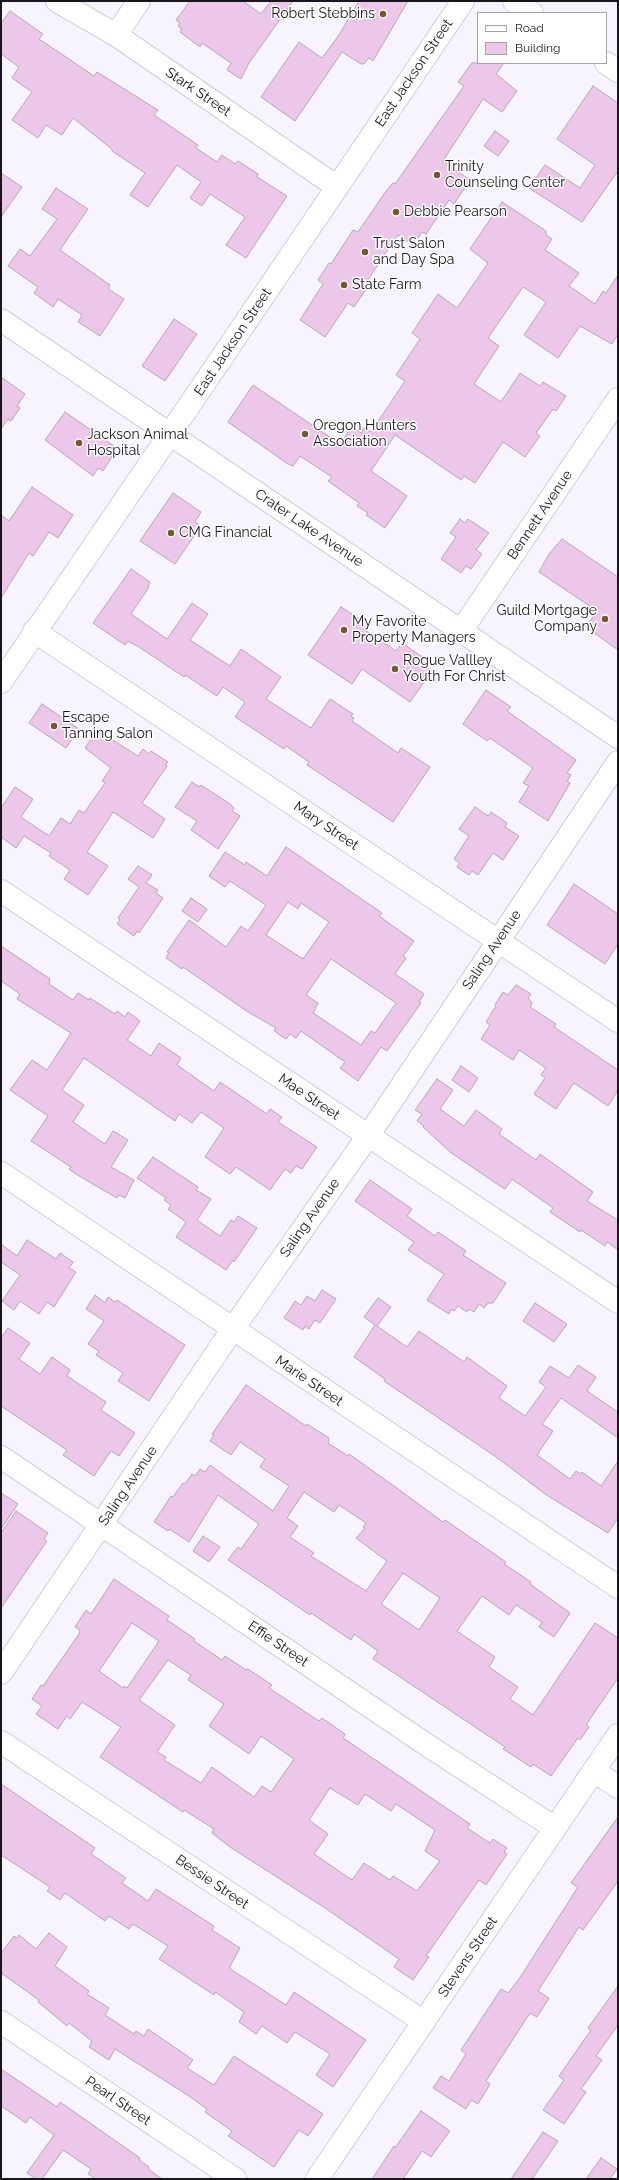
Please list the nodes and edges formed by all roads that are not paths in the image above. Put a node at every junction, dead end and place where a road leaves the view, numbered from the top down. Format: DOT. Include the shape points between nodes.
graph roads {
  1 [pos="57,1"];
  2 [pos="139,1"];
  3 [pos="462,1"];
  4 [pos="514,1"];
  5 [pos="530,12"];
  6 [pos="116,35"];
  7 [pos="607,64"];
  8 [pos="618,71"];
  9 [pos="337,186"];
  10 [pos="1,320"];
  11 [pos="618,399"];
  12 [pos="170,434"];
  13 [pos="34,631"];
  14 [pos="461,631"];
  15 [pos="1,682"];
  16 [pos="618,737"];
  17 [pos="618,762"];
  18 [pos="1,891"];
  19 [pos="498,941"];
  20 [pos="618,1021"];
  21 [pos="368,1136"];
  22 [pos="1,1173"];
  23 [pos="618,1302"];
  24 [pos="232,1330"];
  25 [pos="1,1457"];
  26 [pos="102,1525"];
  27 [pos="618,1587"];
  28 [pos="1,1673"];
  29 [pos="618,1735"];
  30 [pos="1,1742"];
  31 [pos="594,1771"];
  32 [pos="618,1787"];
  33 [pos="555,1828"];
  34 [pos="1,2022"];
  35 [pos="424,2022"];
  36 [pos="235,2179"];
  37 [pos="318,2179"];
  1 -- 6 [label="street, Stark Street"];
  2 -- 6 [label="street"];
  3 -- 9 [label="street, East Jackson Street"];
  4 -- 5 [label="street"];
  6 -- 9 [label="street, Stark Street"];
  7 -- 8 [label="street"];
  9 -- 12 [label="street, East Jackson Street"];
  10 -- 12 [label="street, Crater Lake Avenue"];
  11 -- 14 [label="street, Bennett Avenue"];
  12 -- 13 [label="street, East Jackson Street"];
  12 -- 14 [label="street, Crater Lake Avenue"];
  13 -- 15 [label="street, East Jackson Street"];
  13 -- 19 [label="street, Mary Street"];
  14 -- 16 [label="street, Crater Lake Avenue"];
  17 -- 19 [label="street, Saling Avenue"];
  18 -- 21 [label="street, Mae Street"];
  19 -- 20 [label="street, Mary Street"];
  19 -- 21 [label="street, Saling Avenue"];
  21 -- 23 [label="street, Mae Street"];
  21 -- 24 [label="street, Saling Avenue"];
  22 -- 24 [label="street, Marie Street"];
  24 -- 26 [label="street, Saling Avenue"];
  24 -- 27 [label="street, Marie Street"];
  25 -- 26 [label="street, Effie Street"];
  26 -- 28 [label="street, Saling Avenue"];
  26 -- 33 [label="street, Effie Street" via="430,1747"];
  29 -- 31 [label="street, Stevens Street"];
  30 -- 35 [label="street, Bessie Street"];
  31 -- 32 [label="street"];
  31 -- 33 [label="street, Stevens Street"];
  33 -- 35 [label="street, Stevens Street"];
  34 -- 36 [label="street, Pearl Street"];
  35 -- 37 [label="street, Stevens Street"];
}
